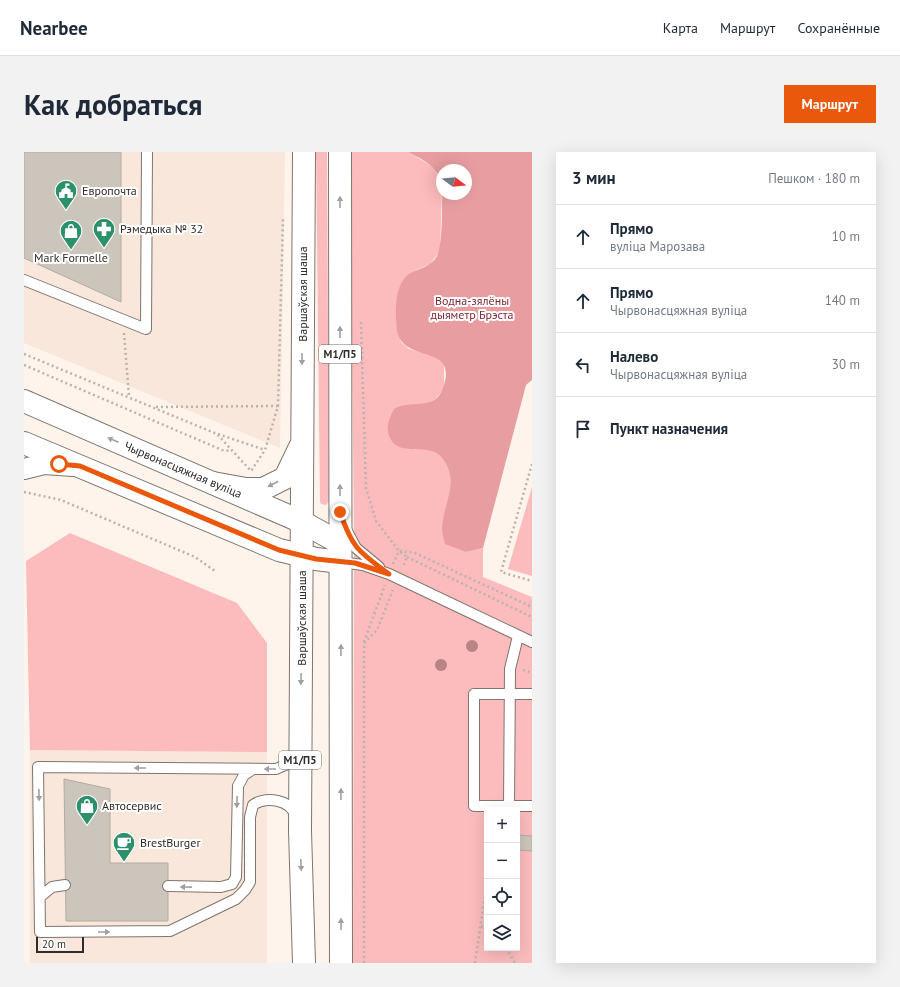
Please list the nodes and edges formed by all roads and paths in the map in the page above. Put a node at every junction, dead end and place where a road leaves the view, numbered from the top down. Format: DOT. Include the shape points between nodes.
graph roads {
  1 [pos="147,152"];
  2 [pos="304,152"];
  3 [pos="340,152"];
  4 [pos="283,216"];
  5 [pos="24,280"];
  6 [pos="123,320"];
  7 [pos="24,354"];
  8 [pos="24,365"];
  9 [pos="129,397"];
  10 [pos="24,401"];
  11 [pos="278,406"];
  12 [pos="153,407"];
  13 [pos="217,434"];
  14 [pos="302,442"];
  15 [pos="24,443"];
  16 [pos="265,450"];
  17 [pos="232,451"];
  18 [pos="532,464"];
  19 [pos="80,466"];
  20 [pos="24,470"];
  21 [pos="213,484"];
  22 [pos="24,492"];
  23 [pos="340,512"];
  24 [pos="302,522"];
  25 [pos="340,553"];
  26 [pos="302,556"];
  27 [pos="407,558"];
  28 [pos="215,571"];
  29 [pos="389,574"];
  30 [pos="532,581"];
  31 [pos="532,617"];
  32 [pos="518,636"];
  33 [pos="532,642"];
  34 [pos="510,694"];
  35 [pos="532,694"];
  36 [pos="300,749"];
  37 [pos="253,769"];
  38 [pos="509,806"];
  39 [pos="532,806"];
  40 [pos="300,831"];
  41 [pos="65,885"];
  42 [pos="168,886"];
  43 [pos="40,897"];
  44 [pos="484,901"];
  45 [pos="480,926"];
  46 [pos="484,928"];
  47 [pos="508,951"];
  48 [pos="304,963"];
  49 [pos="341,963"];
  50 [pos="474,963"];
  51 [pos="515,963"];
  1 -- 6 [label="lane" via="146,329"];
  2 -- 14 [label="main road, Варшаўская шаша / М1/П5, one-way"];
  23 -- 3 [label="main road, М1/П5, one-way"];
  4 -- 11 [label="path"];
  5 -- 6 [label="lane"];
  6 -- 9 [label="path"];
  7 -- 9 [label="path"];
  8 -- 17 [label="path" via="222,450"];
  9 -- 12 [label="path"];
  21 -- 10 [label="main road, Чырвонасцяжная вуліца, one-way"];
  11 -- 12 [label="path"];
  11 -- 16 [label="path"];
  12 -- 13 [label="path"];
  13 -- 16 [label="path"];
  13 -- 17 [label="path"];
  14 -- 21 [label="main road, one-way" via="285,478 263,490"];
  14 -- 24 [label="main road, Варшаўская шаша / М1/П5"];
  15 -- 19 [label="main road, Чырвонасцяжная вуліца"];
  16 -- 17 [label="path" via="251,471"];
  18 -- 30 [label="path" via="501,572"];
  19 -- 20 [label="street" via="44,464"];
  19 -- 26 [label="main road, Чырвонасцяжная вуліца" via="255,540"];
  21 -- 24 [label="main road, Чырвонасцяжная вуліца"];
  22 -- 28 [label="path" via="68,503 195,557"];
  23 -- 25 [label="main road, М1/П5"];
  23 -- 29 [label="lane, Чырвонасцяжная вуліца" via="346,531 356,548"];
  24 -- 25 [label="main road, Чырвонасцяжная вуліца"];
  24 -- 26 [label="main road, Варшаўская шаша / М1/П5"];
  25 -- 26 [label="main road, Чырвонасцяжная вуліца"];
  25 -- 29 [label="lane, Чырвонасцяжная вуліца"];
  49 -- 25 [label="main road, М1/П5, one-way"];
  26 -- 36 [label="main road, Варшаўская шаша / М1/П5, one-way"];
  27 -- 31 [label="path"];
  29 -- 32 [label="lane, Чырвонасцяжная вуліца"];
  32 -- 33 [label="lane, Чырвонасцяжная вуліца"];
  32 -- 34 [label="lane" via="510,669"];
  34 -- 35 [label="lane"];
  34 -- 38 [label="lane"];
  34 -- 38 [label="lane" via="474,694 474,806"];
  36 -- 37 [label="lane, one-way" via="290,763 276,769"];
  36 -- 40 [label="main road, Варшаўская шаша / М1/П5"];
  37 -- 42 [label="lane, one-way" via="244,775 238,786 236,877 232,884 221,887"];
  37 -- 43 [label="lane, one-way" via="38,767"];
  38 -- 39 [label="lane"];
  43 -- 40 [label="lane, one-way" via="40,932 170,931 236,899 245,890 250,882 250,817 253,806 260,800 281,802 290,806"];
  40 -- 48 [label="main road, Варшаўская шаша / М1/П5, one-way"];
  41 -- 43 [label="lane" via="52,887"];
  44 -- 45 [label="path"];
  45 -- 46 [label="path"];
  45 -- 50 [label="path"];
  47 -- 51 [label="path"];
}
